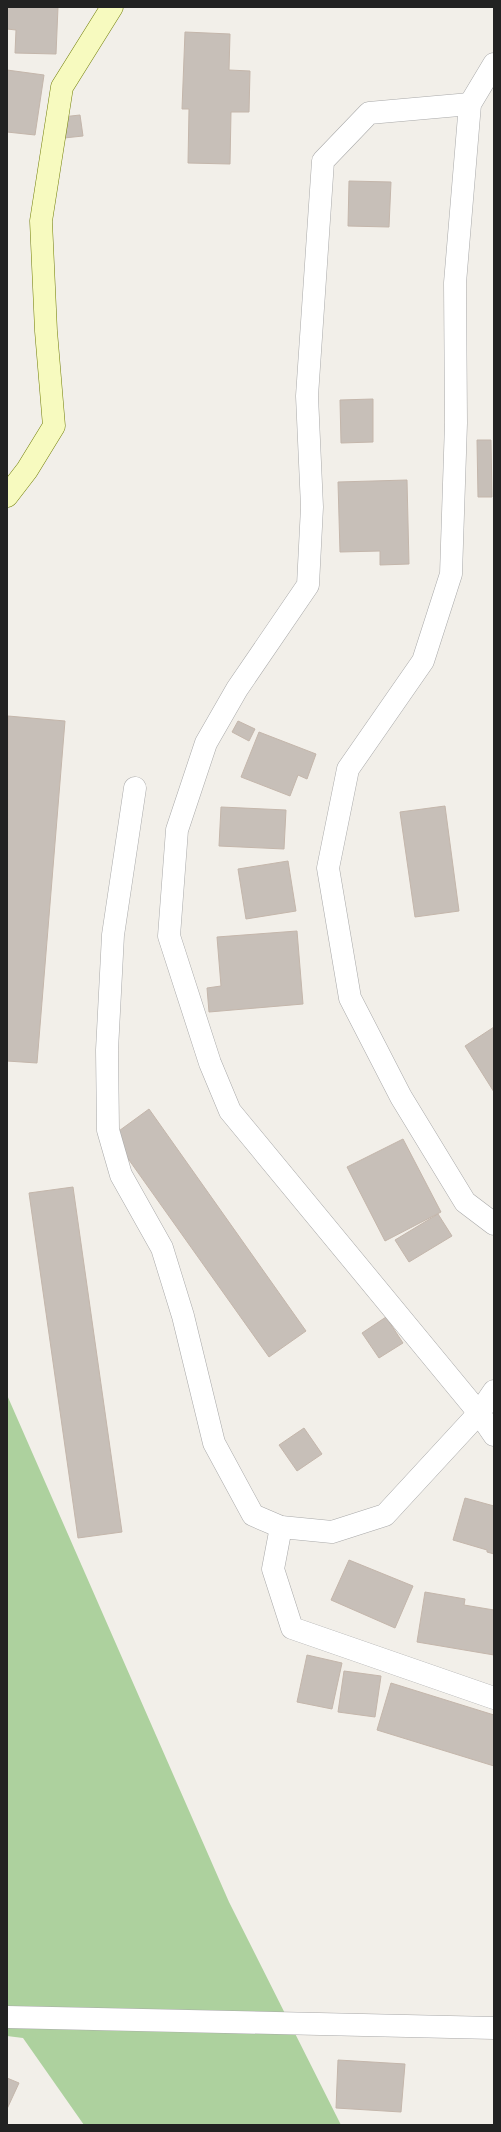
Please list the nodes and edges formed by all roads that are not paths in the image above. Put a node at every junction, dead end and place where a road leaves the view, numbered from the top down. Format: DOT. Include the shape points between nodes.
graph roads {
  1 [pos="112,7"];
  2 [pos="494,64"];
  3 [pos="470,104"];
  4 [pos="7,496"];
  5 [pos="135,788"];
  6 [pos="494,1224"];
  7 [pos="494,1390"];
  8 [pos="479,1413"];
  9 [pos="494,1435"];
  10 [pos="281,1527"];
  11 [pos="494,1698"];
  12 [pos="7,2017"];
  13 [pos="494,2028"];
  1 -- 4 [label="main road" via="62,87 41,221 54,426 27,470"];
  2 -- 3 [label="street"];
  3 -- 6 [label="street" via="455,283 456,423 451,574 423,661 348,769 328,868 350,998 401,1097 465,1202"];
  3 -- 8 [label="street" via="370,113 323,161 307,396 312,506 308,585 237,689 206,743 177,830 169,936 210,1063 230,1111"];
  5 -- 10 [label="street" via="113,935 106,1050 108,1130 120,1175 162,1248 183,1316 214,1443 253,1515"];
  7 -- 8 [label="street"];
  8 -- 9 [label="street"];
  8 -- 10 [label="street" via="386,1515 332,1532"];
  10 -- 11 [label="street" via="273,1570 292,1628"];
  12 -- 13 [label="street"];
}
